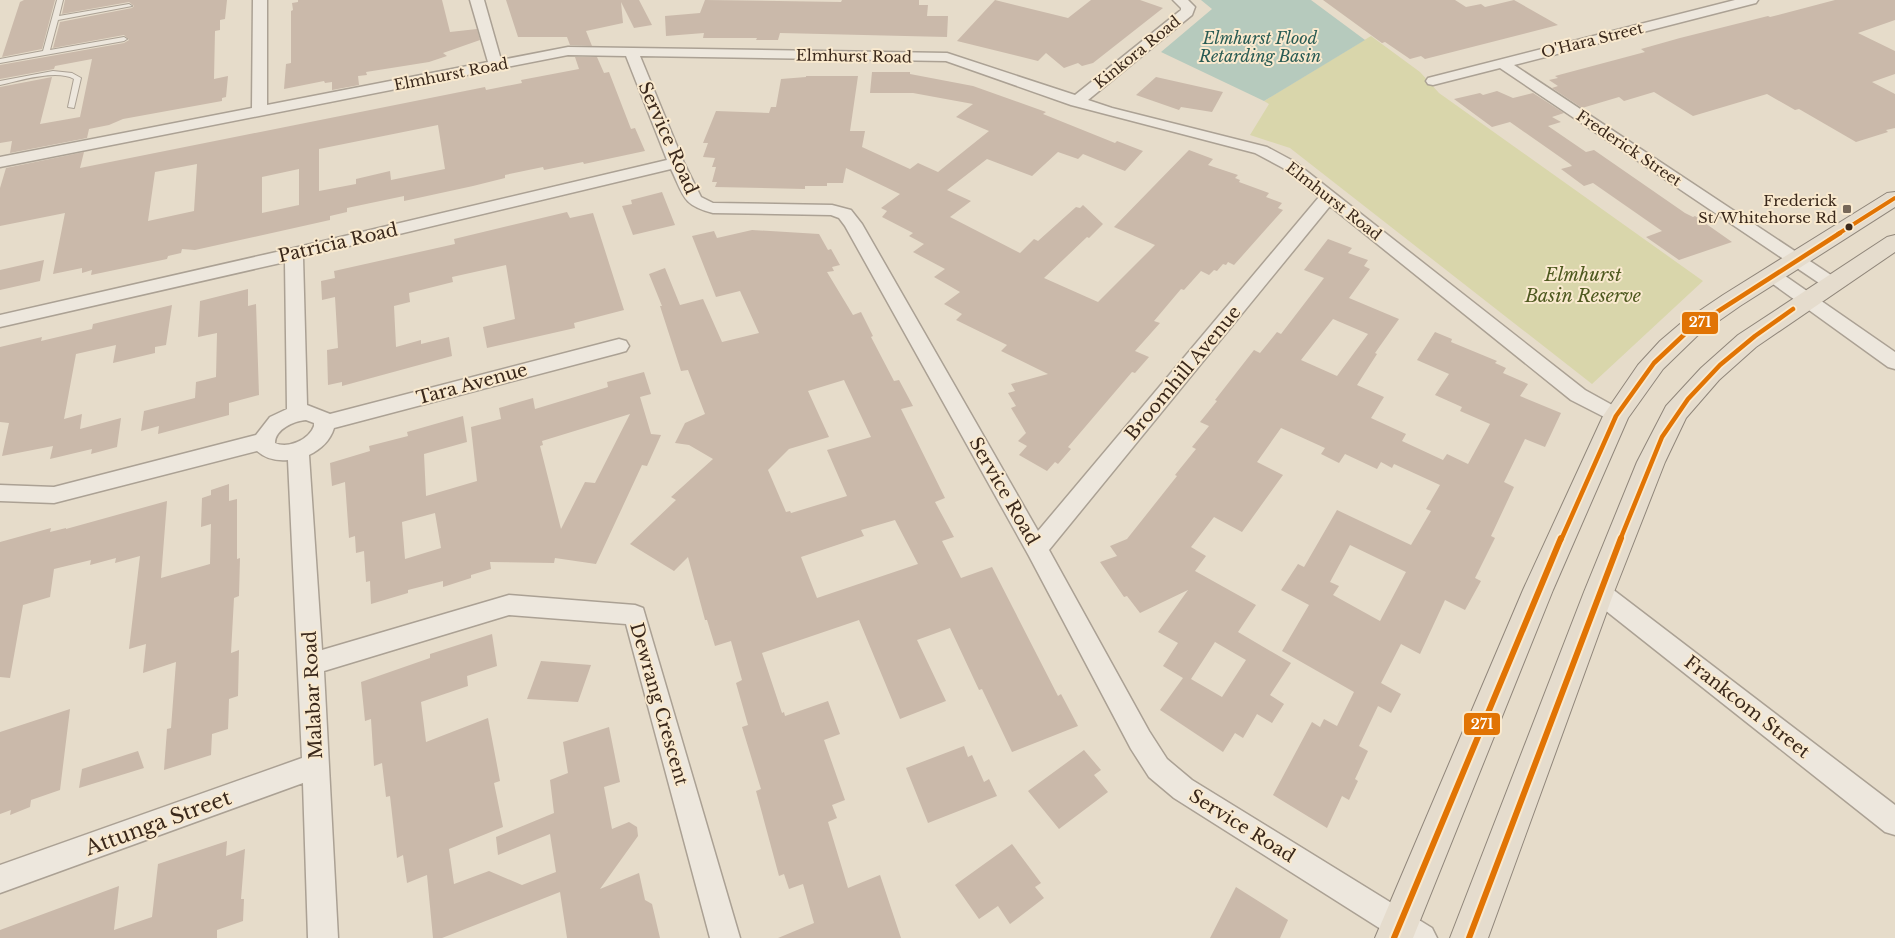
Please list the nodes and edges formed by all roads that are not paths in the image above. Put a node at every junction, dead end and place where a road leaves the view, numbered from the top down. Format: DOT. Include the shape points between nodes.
graph roads {
  1 [pos="60,0"];
  2 [pos="260,0"];
  3 [pos="477,0"];
  4 [pos="1180,0"];
  5 [pos="1751,0"];
  6 [pos="128,6"];
  7 [pos="55,19"];
  8 [pos="124,39"];
  9 [pos="46,52"];
  10 [pos="632,54"];
  11 [pos="0,61"];
  12 [pos="1502,63"];
  13 [pos="496,66"];
  14 [pos="1433,80"];
  15 [pos="0,83"];
  16 [pos="1076,102"];
  17 [pos="72,108"];
  18 [pos="260,111"];
  19 [pos="0,162"];
  20 [pos="676,163"];
  21 [pos="1328,196"];
  22 [pos="1895,198"];
  23 [pos="1895,242"];
  24 [pos="294,254"];
  25 [pos="1784,268"];
  26 [pos="1832,283"];
  27 [pos="1807,300"];
  28 [pos="0,322"];
  29 [pos="619,346"];
  30 [pos="1895,362"];
  31 [pos="297,414"];
  32 [pos="1616,416"];
  33 [pos="325,423"];
  34 [pos="264,441"];
  35 [pos="298,451"];
  36 [pos="0,494"];
  37 [pos="1037,549"];
  38 [pos="1599,592"];
  39 [pos="311,664"];
  40 [pos="316,766"];
  41 [pos="1895,822"];
  42 [pos="0,879"];
  43 [pos="1405,933"];
  44 [pos="323,938"];
  45 [pos="725,938"];
  46 [pos="1469,938"];
  1 -- 7 [label="lane"];
  2 -- 18 [label="street"];
  3 -- 13 [label="street"];
  4 -- 16 [label="street, Kinkora Road" via="1188,7 1187,12"];
  5 -- 12 [label="street, O'Hara Street"];
  6 -- 7 [label="lane"];
  7 -- 9 [label="lane"];
  8 -- 9 [label="lane"];
  9 -- 11 [label="lane"];
  10 -- 13 [label="street, Elmhurst Road" via="568,52"];
  10 -- 16 [label="street, Elmhurst Road" via="947,57"];
  10 -- 20 [label="street, Service Road"];
  12 -- 14 [label="street, O'Hara Street"];
  12 -- 25 [label="street, Frederick Street"];
  13 -- 18 [label="street, Elmhurst Road"];
  15 -- 17 [label="lane" via="61,72 74,74 78,78"];
  16 -- 21 [label="street, Elmhurst Road" via="1261,150 1290,165"];
  18 -- 19 [label="street, Elmhurst Road"];
  20 -- 24 [label="street, Patricia Road"];
  20 -- 37 [label="street, Service Road" via="694,200 701,205 713,208 832,210 849,218"];
  21 -- 32 [label="street, Elmhurst Road" via="1578,395"];
  21 -- 37 [label="street, Broomhill Avenue"];
  22 -- 25 [label="main road"];
  23 -- 26 [label="main road"];
  24 -- 28 [label="street, Patricia Road"];
  24 -- 31 [label="street"];
  25 -- 26 [label="street, Frederick Street"];
  25 -- 27 [label="street"];
  25 -- 32 [label="main road" via="1726,304 1671,345 1650,367"];
  26 -- 27 [label="main road"];
  27 -- 30 [label="street"];
  27 -- 38 [label="main road" via="1727,357 1676,413 1651,462"];
  29 -- 33 [label="street, Tara Avenue"];
  31 -- 33 [label="street" via="316,414"];
  31 -- 34 [label="street" via="275,424"];
  32 -- 43 [label="main road" via="1538,590"];
  33 -- 35 [label="street" via="317,440"];
  34 -- 35 [label="street" via="272,452"];
  34 -- 36 [label="street" via="54,495"];
  35 -- 39 [label="street, Malabar Road"];
  37 -- 43 [label="street, Service Road" via="1158,768 1183,789"];
  38 -- 41 [label="street, Frankcom Street"];
  38 -- 46 [label="main road"];
  39 -- 40 [label="street, Malabar Road"];
  39 -- 45 [label="street, Dewrang Crescent" via="509,605 635,615"];
  40 -- 42 [label="street, Attunga Street"];
  40 -- 44 [label="street, Malabar Road"];
}
